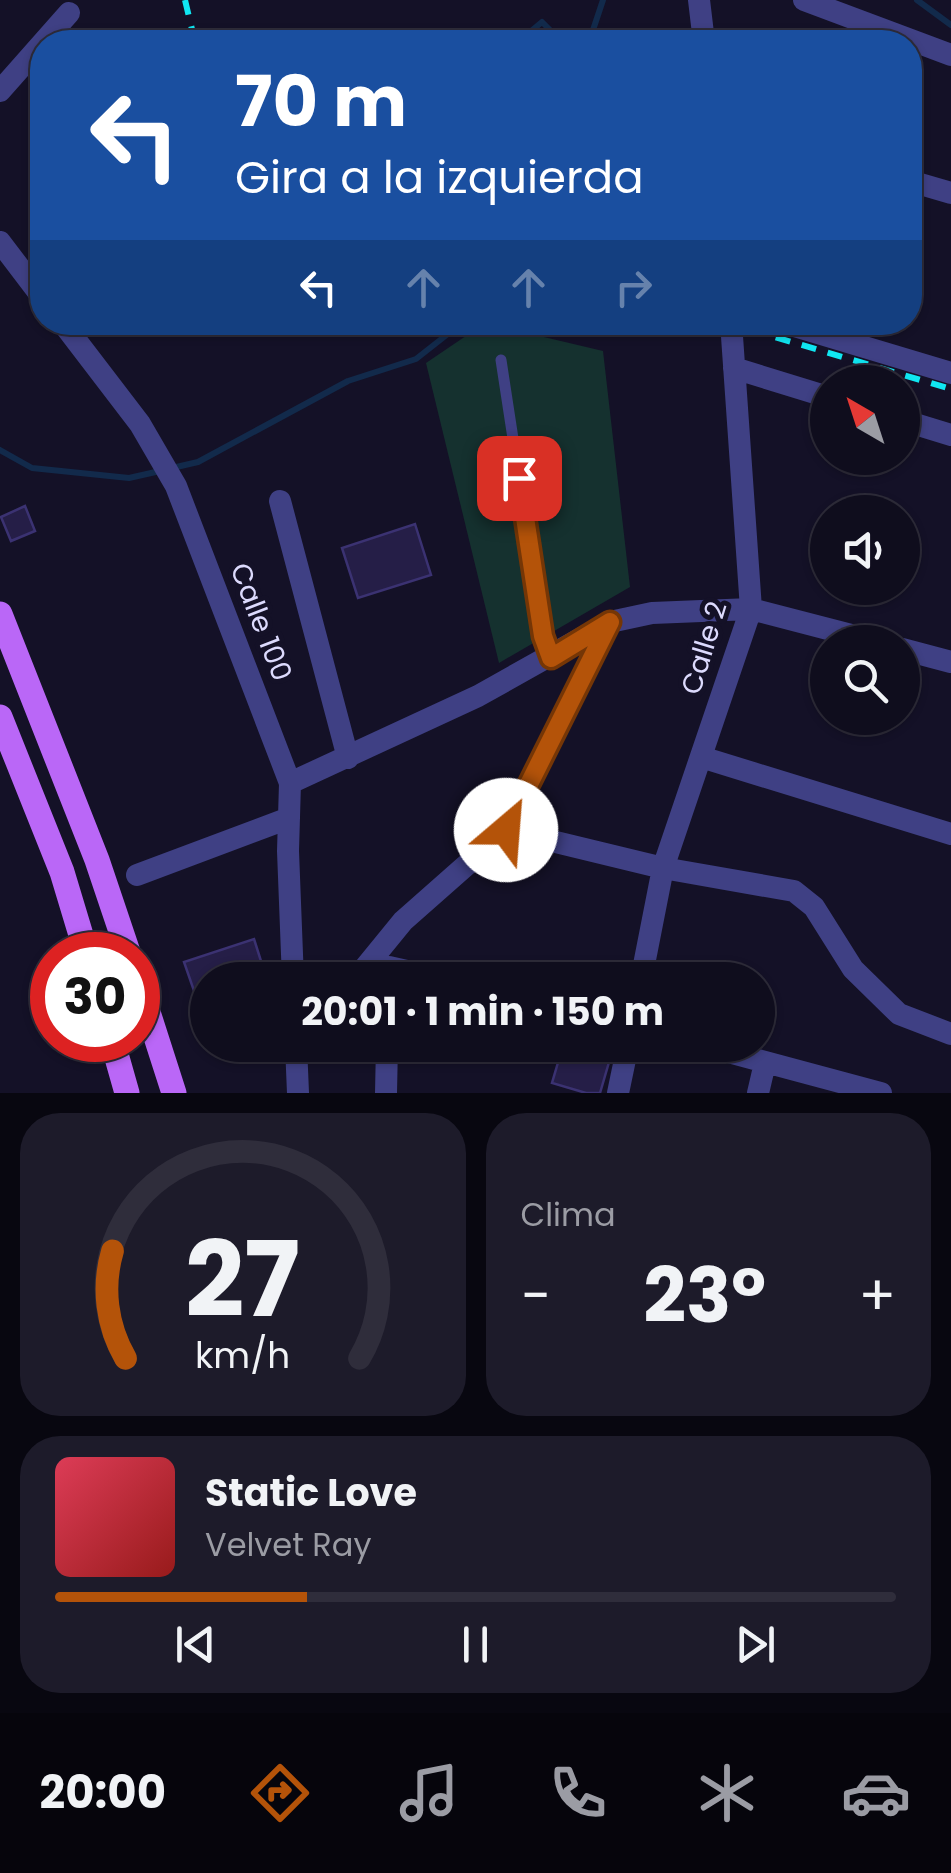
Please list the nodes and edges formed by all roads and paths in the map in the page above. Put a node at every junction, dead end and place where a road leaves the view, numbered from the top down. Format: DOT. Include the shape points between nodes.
graph roads {
  1 [pos="698,0"];
  2 [pos="804,0"];
  3 [pos="69,13"];
  4 [pos="54,30"];
  5 [pos="702,30"];
  6 [pos="886,30"];
  7 [pos="922,43"];
  8 [pos="951,54"];
  9 [pos="30,57"];
  10 [pos="0,91"];
  11 [pos="922,185"];
  12 [pos="951,193"];
  13 [pos="0,242"];
  14 [pos="30,282"];
  15 [pos="72,335"];
  16 [pos="733,335"];
  17 [pos="824,335"];
  18 [pos="501,360"];
  19 [pos="734,368"];
  20 [pos="951,373"];
  21 [pos="810,391"];
  22 [pos="920,425"];
  23 [pos="951,434"];
  24 [pos="280,502"];
  25 [pos="751,609"];
  26 [pos="0,614"];
  27 [pos="610,622"];
  28 [pos="813,625"];
  29 [pos="920,654"];
  30 [pos="551,658"];
  31 [pos="951,662"];
  32 [pos="0,717"];
  33 [pos="700,757"];
  34 [pos="348,758"];
  35 [pos="290,783"];
  36 [pos="289,818"];
  37 [pos="506,830"];
  38 [pos="951,834"];
  39 [pos="663,868"];
  40 [pos="138,875"];
  41 [pos="79,932"];
  42 [pos="121,932"];
  43 [pos="293,962"];
  44 [pos="367,962"];
  45 [pos="645,962"];
  46 [pos="951,1034"];
  47 [pos="160,1049"];
  48 [pos="118,1062"];
  49 [pos="297,1062"];
  50 [pos="387,1062"];
  51 [pos="624,1062"];
  52 [pos="762,1062"];
  53 [pos="766,1063"];
  54 [pos="127,1093"];
  55 [pos="174,1093"];
  56 [pos="298,1093"];
  57 [pos="386,1093"];
  58 [pos="618,1093"];
  59 [pos="758,1093"];
  60 [pos="882,1093"];
  1 -- 5 [label="street"];
  2 -- 6 [label="street"];
  3 -- 4 [label="street"];
  7 -- 8 [label="street"];
  9 -- 10 [label="street"];
  11 -- 12 [label="street"];
  13 -- 14 [label="street"];
  15 -- 35 [label="street, Calle 100" via="140,424 176,486"];
  16 -- 19 [label="street, Calle 2"];
  17 -- 20 [label="street"];
  18 -- 30 [label="lane"];
  19 -- 21 [label="street"];
  19 -- 25 [label="street, Calle 2"];
  22 -- 23 [label="street"];
  24 -- 34 [label="street"];
  25 -- 27 [label="street"];
  25 -- 28 [label="street"];
  25 -- 33 [label="street, Calle 2"];
  26 -- 42 [label="main road"];
  27 -- 30 [label="street"];
  27 -- 37 [label="street"];
  29 -- 31 [label="street"];
  30 -- 34 [label="street"];
  32 -- 41 [label="main road"];
  33 -- 38 [label="street"];
  33 -- 39 [label="street, Calle 2"];
  34 -- 35 [label="street"];
  35 -- 36 [label="street, Calle 100"];
  36 -- 40 [label="street"];
  36 -- 43 [label="street, Calle 100"];
  37 -- 39 [label="street"];
  37 -- 44 [label="street"];
  39 -- 45 [label="street, Calle 2"];
  39 -- 46 [label="street" via="794,890 814,907 853,968 899,1014"];
  47 -- 55 [label="main road"];
  48 -- 54 [label="main road"];
  49 -- 56 [label="street"];
  50 -- 57 [label="street"];
  51 -- 58 [label="street"];
  52 -- 53 [label="street"];
  53 -- 59 [label="street"];
  53 -- 60 [label="street"];
}
